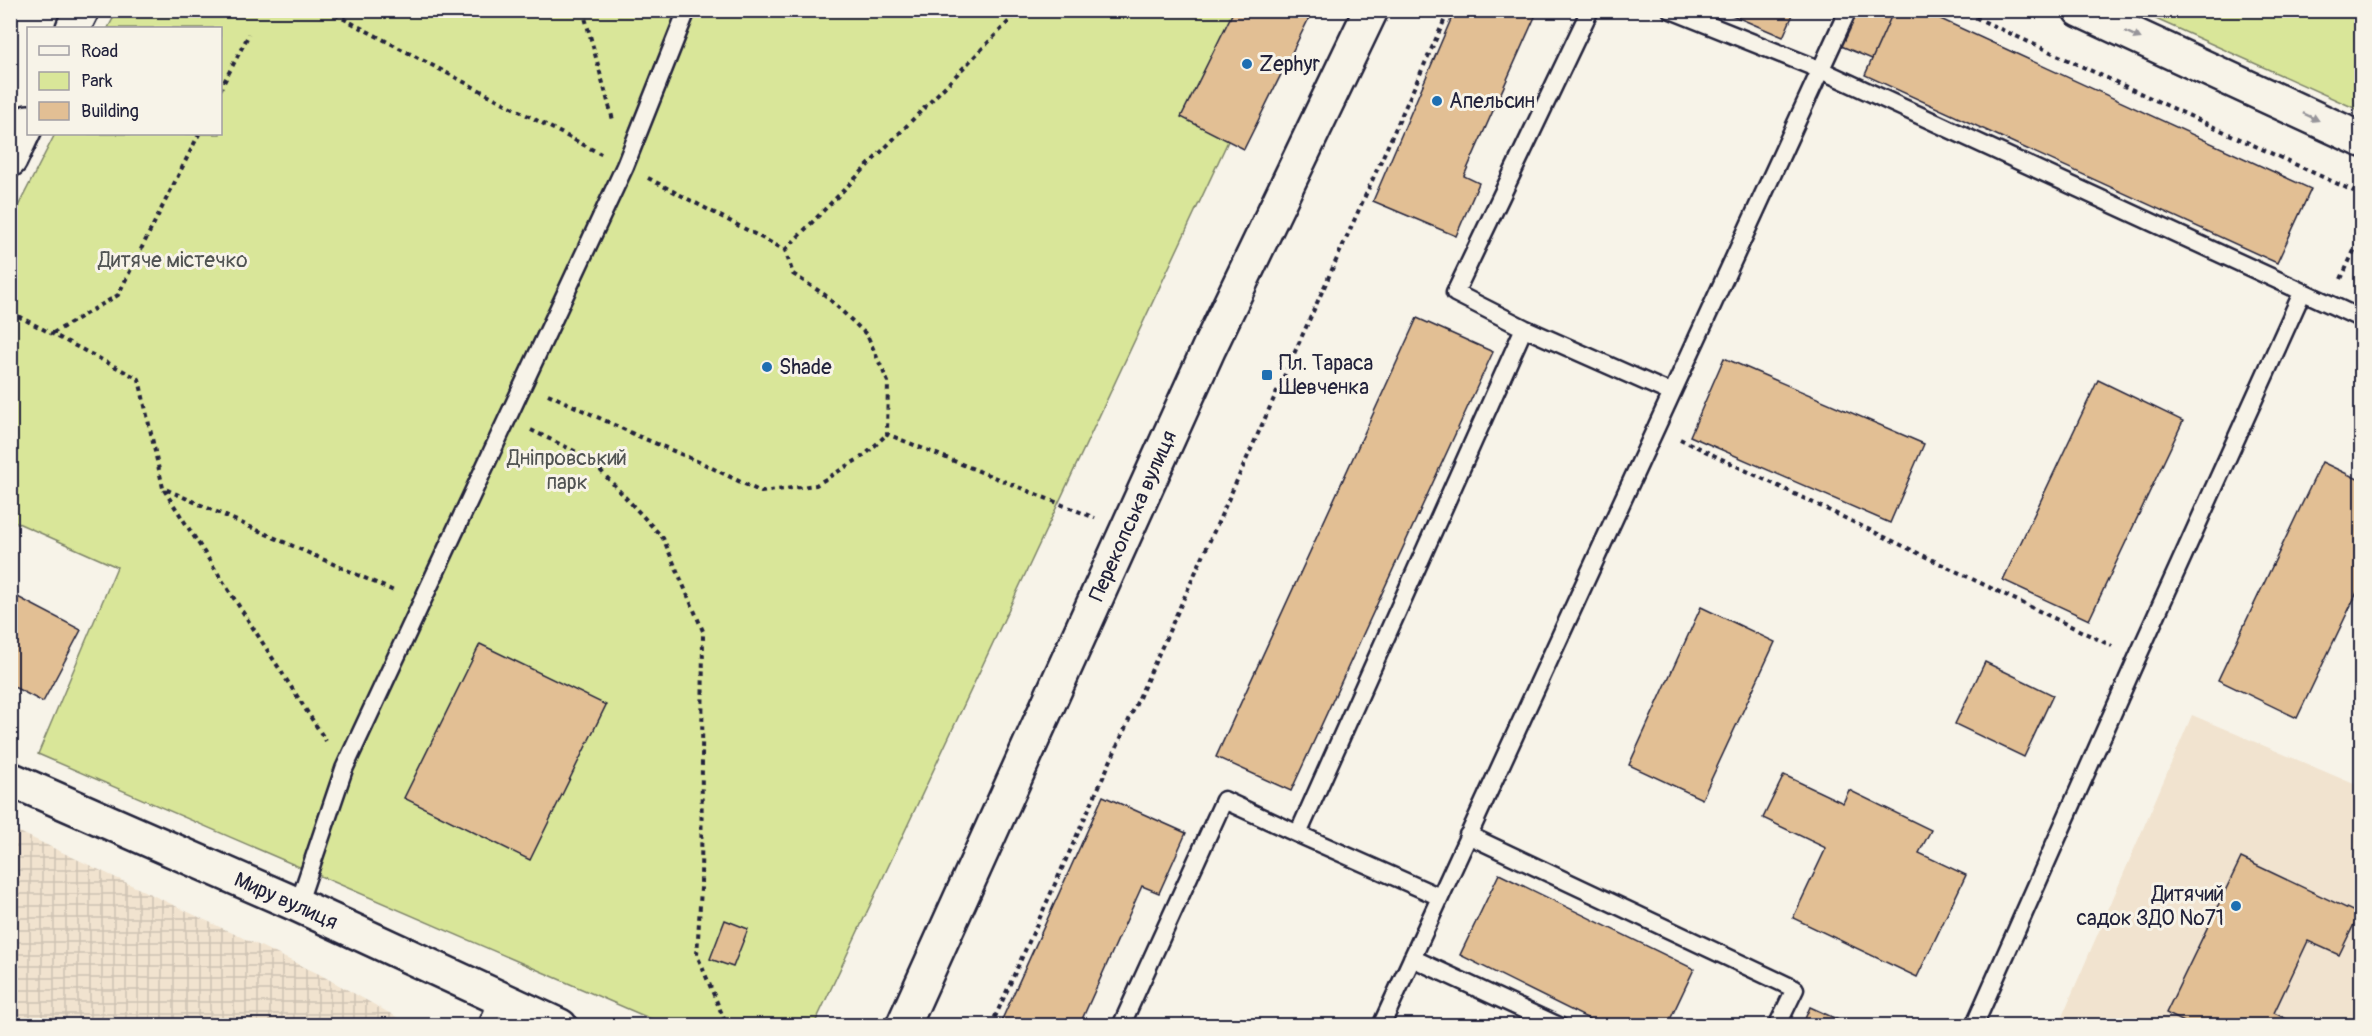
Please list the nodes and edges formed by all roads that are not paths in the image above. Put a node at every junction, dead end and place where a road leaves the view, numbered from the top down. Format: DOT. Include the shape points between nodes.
graph roads {
  1 [pos="82,10"];
  2 [pos="687,10"];
  3 [pos="1371,10"];
  4 [pos="1590,10"];
  5 [pos="1671,10"];
  6 [pos="1848,10"];
  7 [pos="2080,10"];
  8 [pos="74,27"];
  9 [pos="1821,70"];
  10 [pos="27,124"];
  11 [pos="2361,140"];
  12 [pos="10,160"];
  13 [pos="2302,293"];
  14 [pos="2361,319"];
  15 [pos="1524,328"];
  16 [pos="1671,393"];
  17 [pos="14,790"];
  18 [pos="1298,834"];
  19 [pos="1468,835"];
  20 [pos="1440,897"];
  21 [pos="298,905"];
  22 [pos="1412,958"];
  23 [pos="493,1011"];
  24 [pos="560,1026"];
  25 [pos="903,1026"];
  26 [pos="1121,1026"];
  27 [pos="1381,1026"];
  28 [pos="1559,1026"];
  29 [pos="1777,1026"];
  30 [pos="1974,1026"];
  1 -- 8 [label="main road"];
  2 -- 21 [label="lane" via="625,166 344,769"];
  3 -- 25 [label="main road, Перекопська вулиця" via="1209,348"];
  4 -- 15 [label="lane" via="1455,293"];
  5 -- 9 [label="lane"];
  6 -- 9 [label="lane"];
  7 -- 11 [label="main road, one-way"];
  9 -- 13 [label="lane"];
  9 -- 16 [label="lane"];
  10 -- 12 [label="main road"];
  13 -- 14 [label="lane"];
  13 -- 30 [label="lane"];
  15 -- 16 [label="lane"];
  15 -- 18 [label="lane"];
  16 -- 19 [label="lane"];
  17 -- 21 [label="main road, Миру вулиця"];
  18 -- 20 [label="lane"];
  18 -- 26 [label="lane" via="1224,800"];
  19 -- 20 [label="lane"];
  19 -- 29 [label="lane" via="1795,989"];
  20 -- 22 [label="lane"];
  21 -- 23 [label="main road, Миру вулиця"];
  22 -- 27 [label="lane"];
  22 -- 28 [label="lane"];
  23 -- 24 [label="main road, Миру вулиця"];
}
